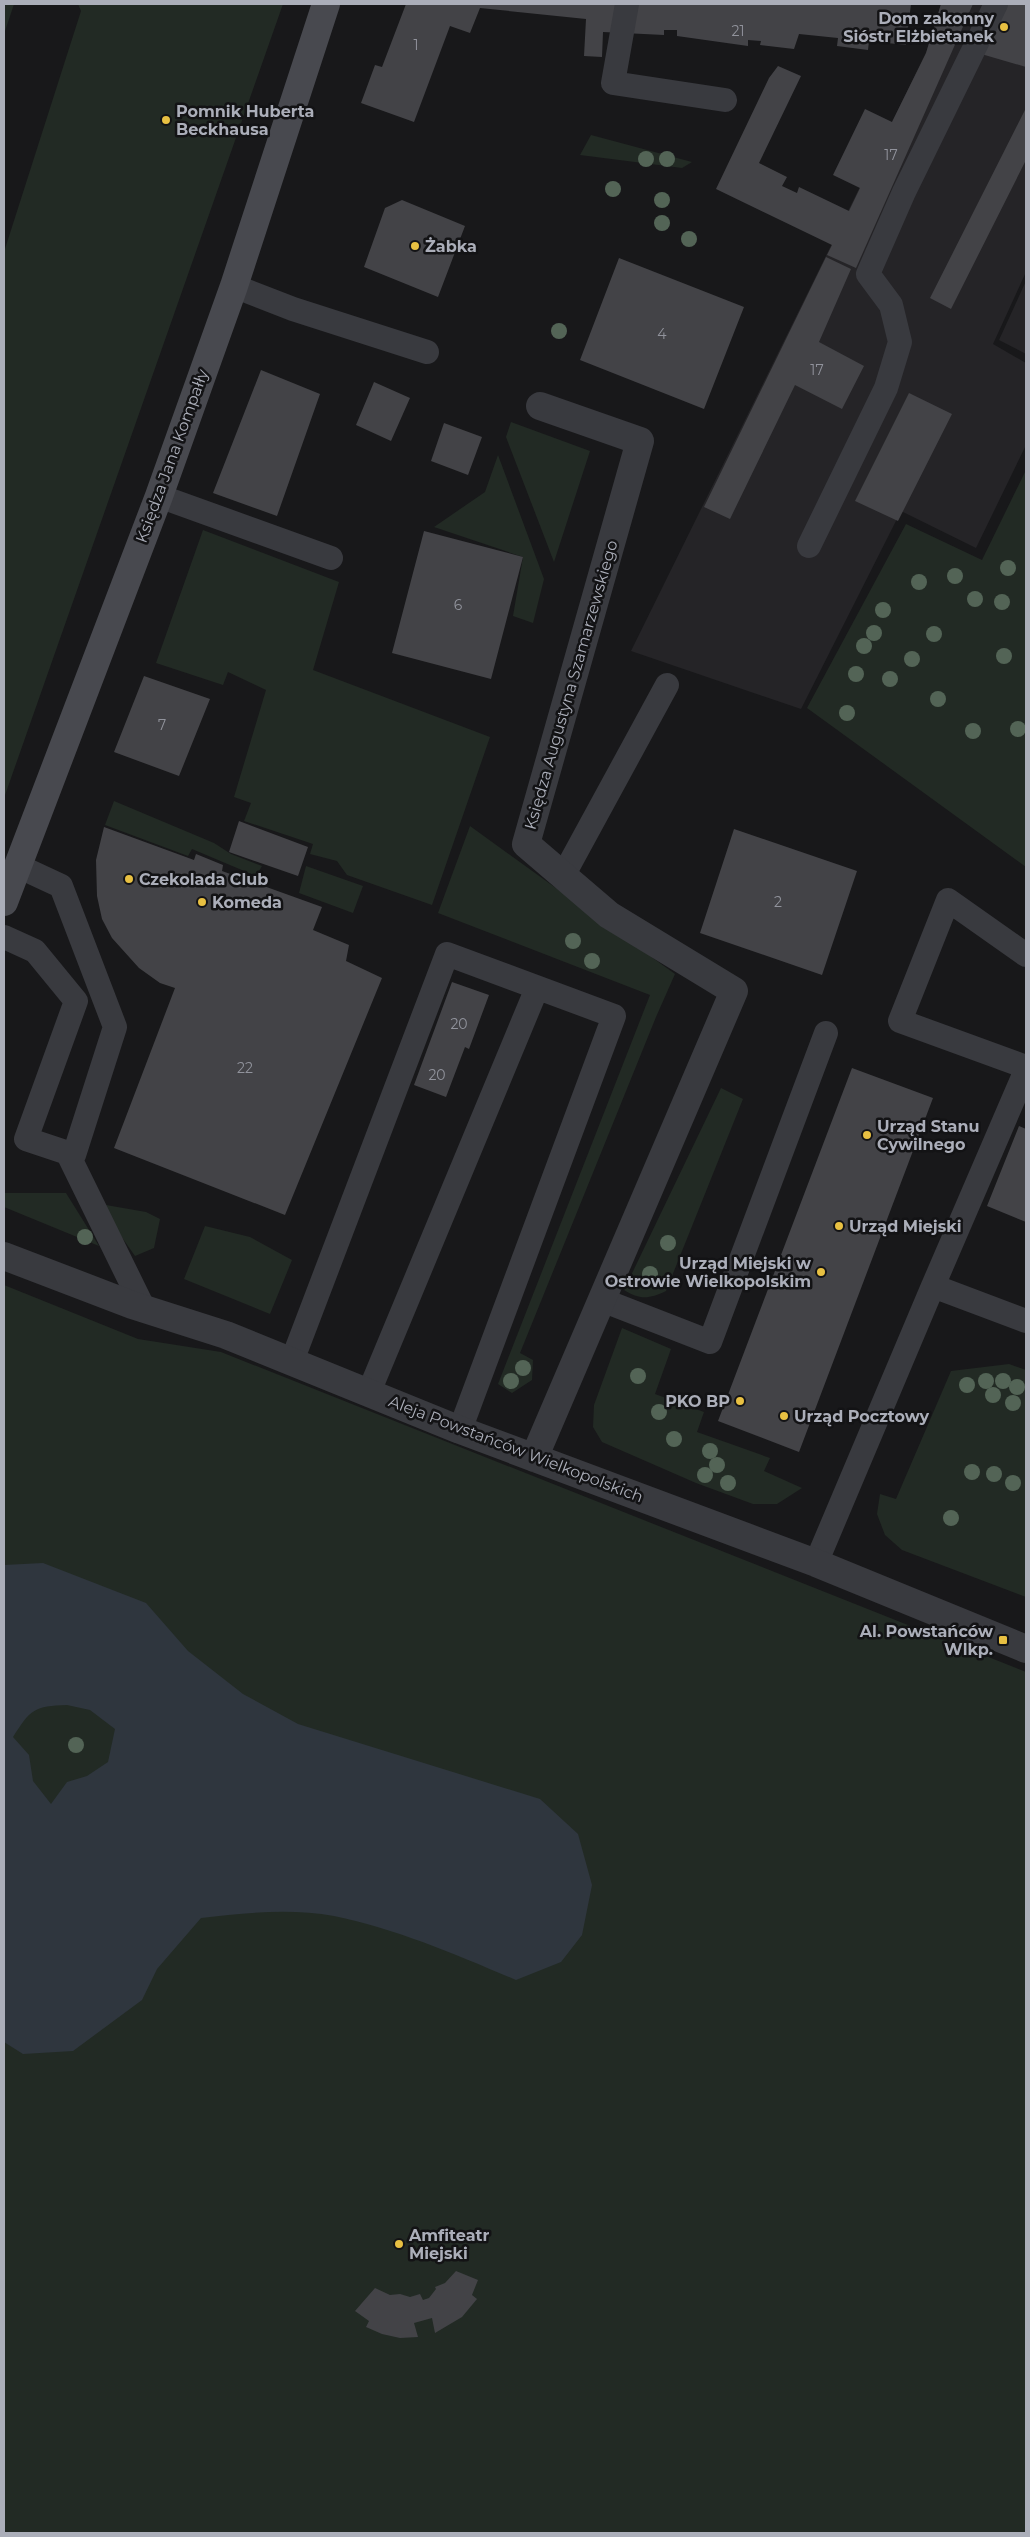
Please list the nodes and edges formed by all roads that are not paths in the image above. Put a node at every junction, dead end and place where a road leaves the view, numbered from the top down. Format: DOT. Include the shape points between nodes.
graph roads {
  1 [pos="326,4"];
  2 [pos="627,4"];
  3 [pos="996,4"];
  4 [pos="725,100"];
  5 [pos="234,286"];
  6 [pos="427,352"];
  7 [pos="540,406"];
  8 [pos="159,496"];
  9 [pos="809,546"];
  10 [pos="331,558"];
  11 [pos="667,685"];
  12 [pos="18,866"];
  13 [pos="564,876"];
  14 [pos="4,902"];
  15 [pos="4,937"];
  16 [pos="1026,956"];
  17 [pos="537,988"];
  18 [pos="826,1032"];
  19 [pos="1026,1069"];
  20 [pos="67,1152"];
  21 [pos="4,1256"];
  22 [pos="933,1286"];
  23 [pos="602,1300"];
  24 [pos="144,1309"];
  25 [pos="1026,1321"];
  26 [pos="292,1361"];
  27 [pos="368,1392"];
  28 [pos="460,1430"];
  29 [pos="534,1458"];
  30 [pos="816,1563"];
  31 [pos="1026,1650"];
  1 -- 5 [label="street, Księdza Jana Kompałły"];
  2 -- 4 [label="lane" via="613,84"];
  3 -- 9 [label="lane" via="904,192 868,274 891,305 900,342 886,388"];
  5 -- 6 [label="lane" via="293,309"];
  5 -- 8 [label="street, Księdza Jana Kompałły"];
  7 -- 13 [label="street, Księdza Augustyna Szamarzewskiego" via="640,441 526,844"];
  8 -- 10 [label="lane"];
  8 -- 12 [label="street, Księdza Jana Kompałły"];
  11 -- 13 [label="lane"];
  12 -- 14 [label="street, Księdza Jana Kompałły"];
  12 -- 20 [label="lane" via="61,886 115,1027 74,1155"];
  13 -- 23 [label="street, Księdza Augustyna Szamarzewskiego" via="609,915 734,992"];
  15 -- 20 [label="lane" via="35,952 76,1001 26,1140"];
  16 -- 19 [label="lane" via="948,900 900,1021"];
  17 -- 26 [label="lane" via="447,954"];
  17 -- 27 [label="lane"];
  17 -- 28 [label="lane" via="614,1016"];
  18 -- 23 [label="lane" via="710,1342"];
  19 -- 22 [label="lane"];
  20 -- 24 [label="lane"];
  21 -- 24 [label="street, Aleja Powstańców Wielkopolskich"];
  22 -- 25 [label="lane"];
  22 -- 30 [label="lane"];
  23 -- 29 [label="street, Księdza Augustyna Szamarzewskiego"];
  24 -- 26 [label="street, Aleja Powstańców Wielkopolskich" via="226,1335"];
  26 -- 27 [label="street, Aleja Powstańców Wielkopolskich"];
  27 -- 28 [label="street, Aleja Powstańców Wielkopolskich"];
  28 -- 29 [label="street, Aleja Powstańców Wielkopolskich"];
  29 -- 30 [label="street, Aleja Powstańców Wielkopolskich"];
  30 -- 31 [label="street, Aleja Powstańców Wielkopolskich"];
}
